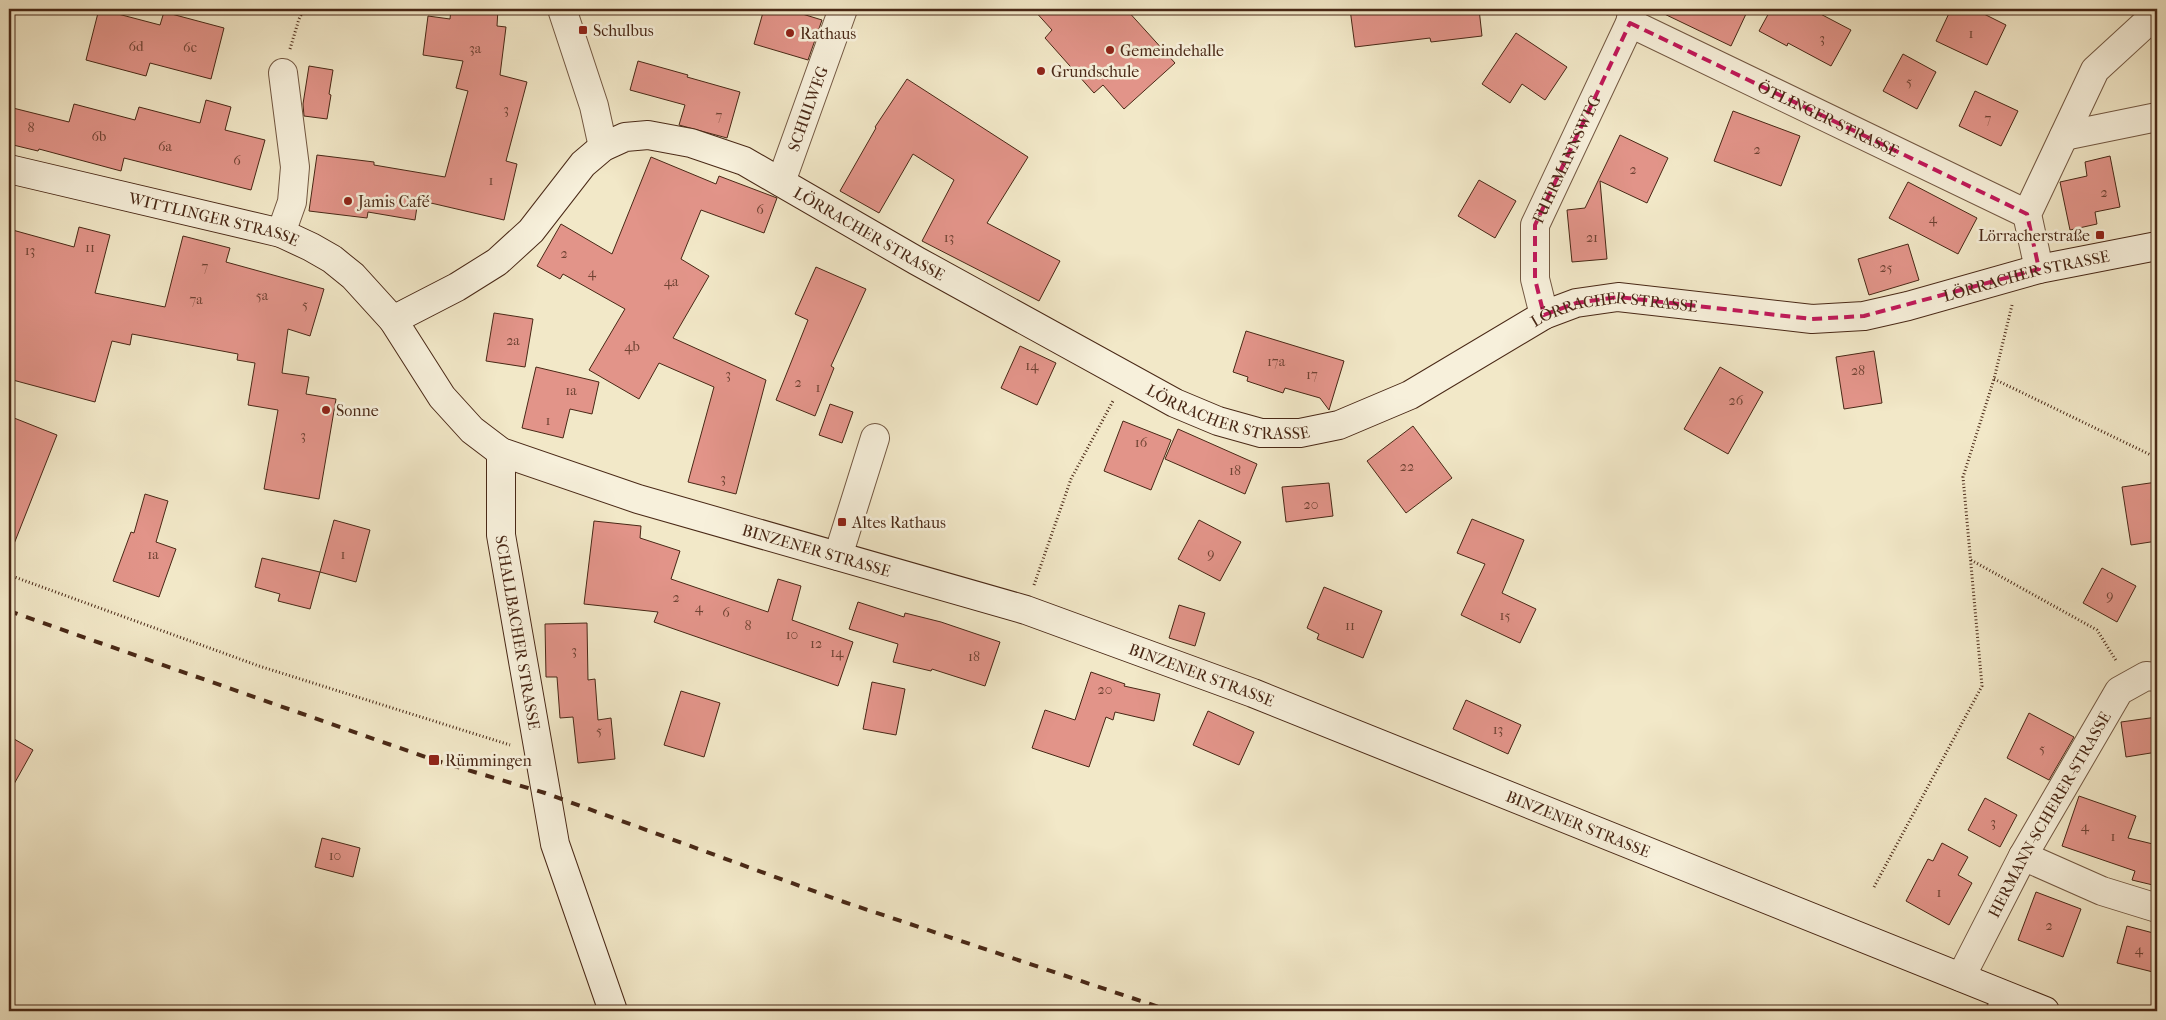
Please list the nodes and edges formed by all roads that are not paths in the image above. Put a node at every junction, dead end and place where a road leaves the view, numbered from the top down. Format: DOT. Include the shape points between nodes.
graph roads {
  1 [pos="562,9"];
  2 [pos="843,9"];
  3 [pos="2157,13"];
  4 [pos="1632,16"];
  5 [pos="283,73"];
  6 [pos="2157,117"];
  7 [pos="2064,136"];
  8 [pos="603,147"];
  9 [pos="9,169"];
  10 [pos="781,182"];
  11 [pos="2027,214"];
  12 [pos="281,233"];
  13 [pos="2157,246"];
  14 [pos="2039,269"];
  15 [pos="1544,315"];
  16 [pos="393,320"];
  17 [pos="875,438"];
  18 [pos="501,452"];
  19 [pos="838,556"];
  20 [pos="2157,677"];
  21 [pos="2023,856"];
  22 [pos="2157,908"];
  23 [pos="1961,977"];
  24 [pos="1997,1002"];
  25 [pos="613,1011"];
  26 [pos="2045,1011"];
  1 -- 8 [label="street" via="594,106"];
  2 -- 10 [label="street, SCHULWEG"];
  3 -- 7 [label="street" via="2095,70"];
  4 -- 11 [label="street, ÖTLINGER STRASSE"];
  4 -- 15 [label="street, FUHRMANNSWEG" via="1535,225 1535,279"];
  5 -- 12 [label="street" via="295,167 292,202"];
  6 -- 7 [label="street"];
  7 -- 11 [label="street"];
  8 -- 10 [label="street, LÖRRACHER STRASSE" via="626,137 640,136 691,143 744,161"];
  8 -- 16 [label="street, LÖRRACHER STRASSE" via="582,164 530,231 497,262"];
  9 -- 12 [label="street, WITTLINGER STRASSE"];
  10 -- 15 [label="street, LÖRRACHER STRASSE" via="1175,403 1218,421 1261,433 1300,433 1339,425 1410,395"];
  11 -- 14 [label="street"];
  12 -- 16 [label="street, WITTLINGER STRASSE" via="311,247 343,268"];
  13 -- 14 [label="street, LÖRRACHER STRASSE"];
  14 -- 15 [label="street, LÖRRACHER STRASSE" via="1864,316 1812,319 1618,297 1576,303"];
  16 -- 18 [label="street, BINZENER STRASSE" via="442,397 472,430"];
  17 -- 19 [label="street"];
  18 -- 19 [label="street, BINZENER STRASSE" via="638,499"];
  18 -- 25 [label="street, SCHALLBACHER STRASSE" via="501,535 554,844"];
  19 -- 23 [label="street, BINZENER STRASSE" via="1026,610 1253,693"];
  20 -- 21 [label="street, HERMANN-SCHERER-STRASSE" via="2146,676 2119,690"];
  21 -- 22 [label="street" via="2102,891"];
  21 -- 23 [label="street, HERMANN-SCHERER-STRASSE"];
  23 -- 24 [label="street, BINZENER STRASSE"];
  24 -- 26 [label="street, BINZENER STRASSE"];
}
